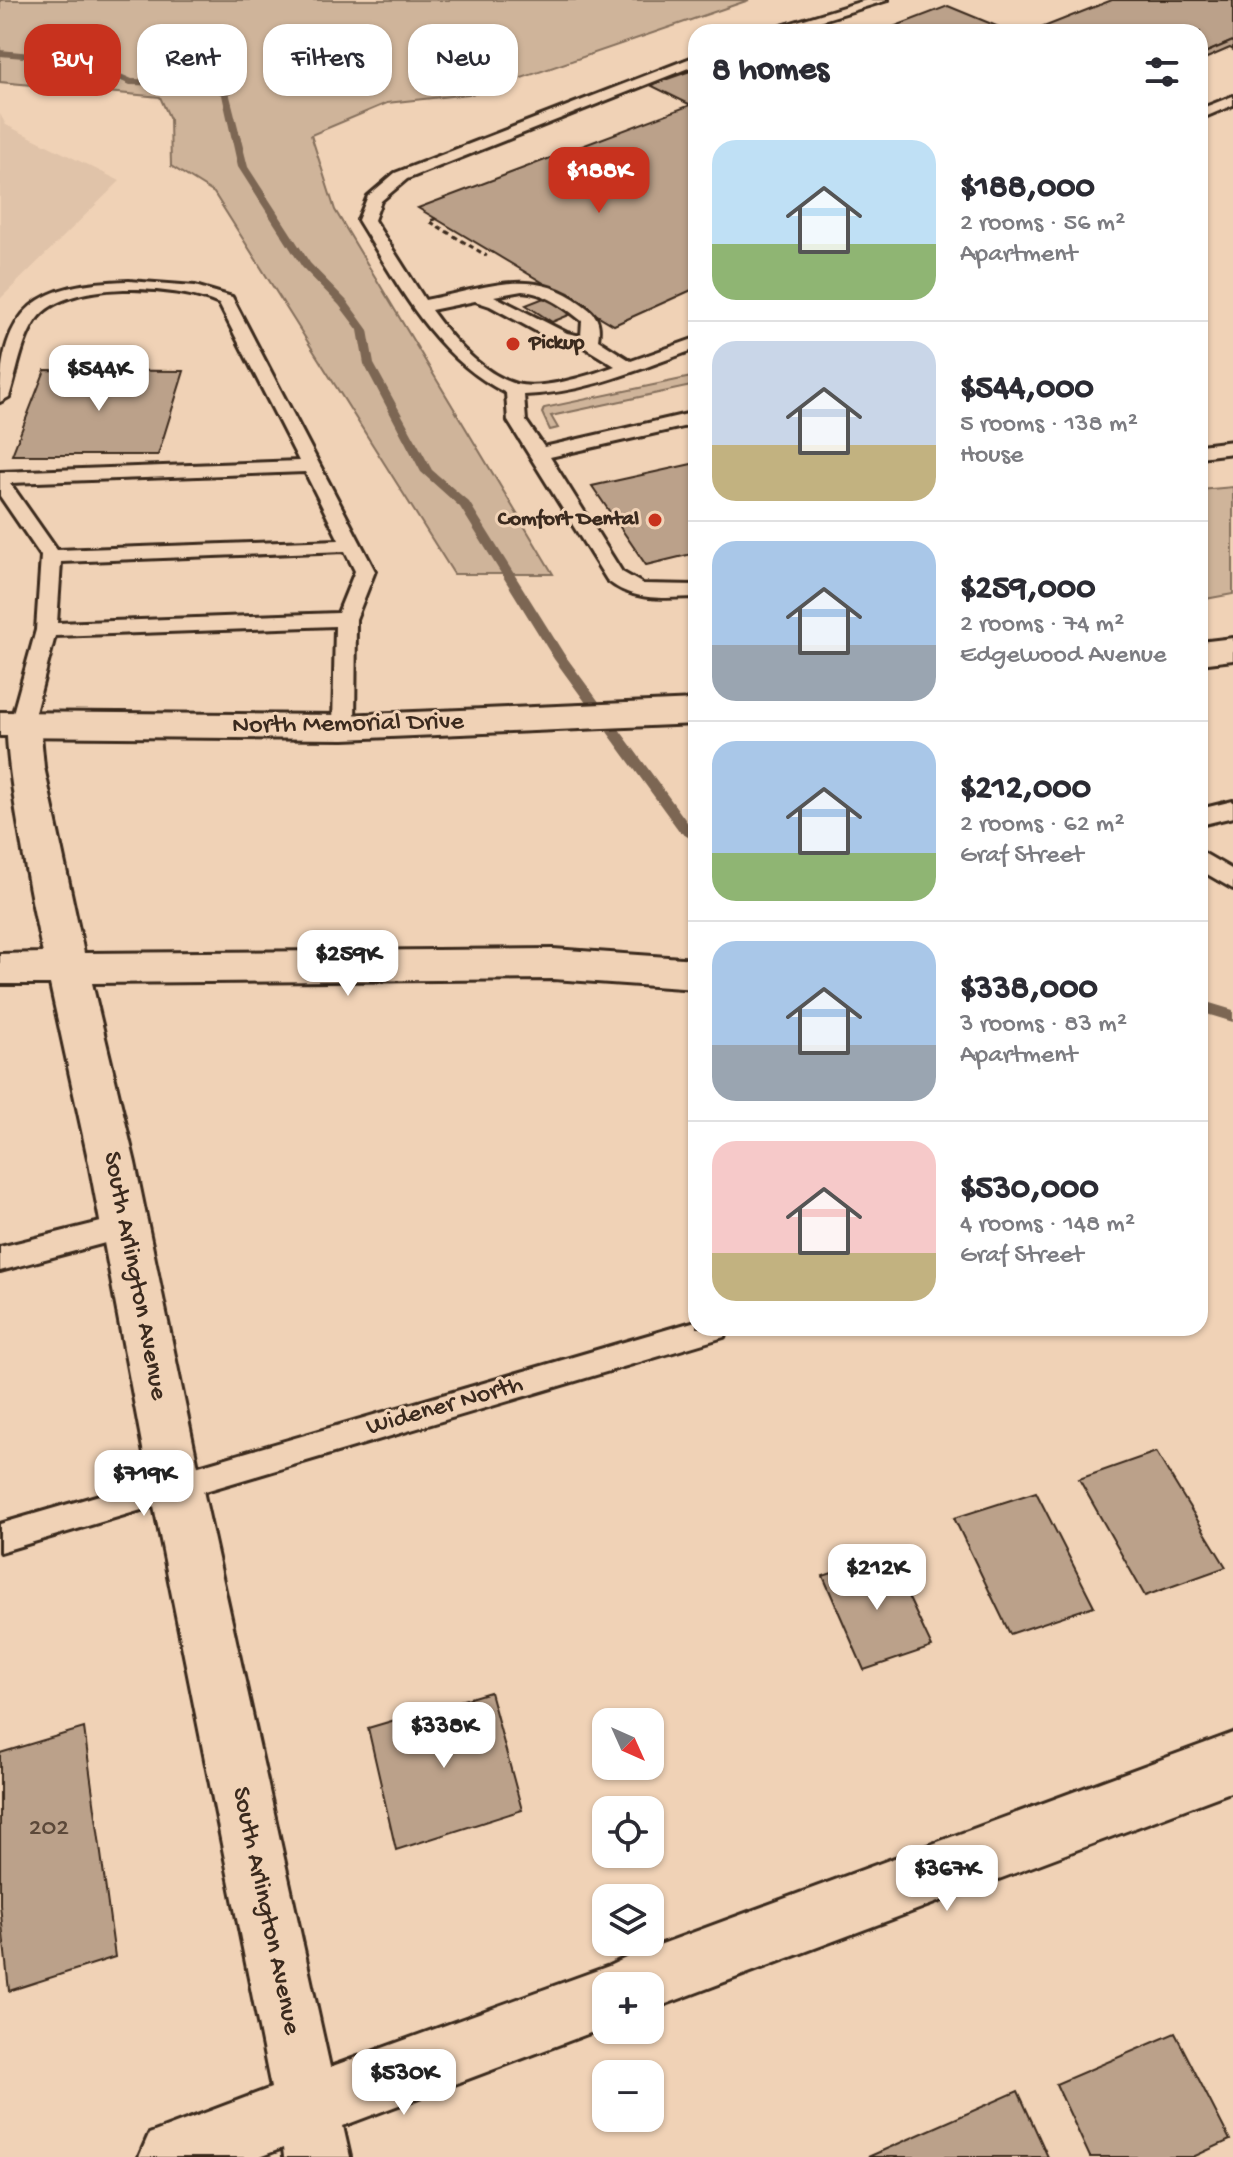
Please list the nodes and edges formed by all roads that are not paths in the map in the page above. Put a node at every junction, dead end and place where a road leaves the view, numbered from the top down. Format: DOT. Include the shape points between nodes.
graph roads {
  1 [pos="881,0"];
  2 [pos="797,24"];
  3 [pos="688,63"];
  4 [pos="1233,100"];
  5 [pos="1208,111"];
  6 [pos="475,296"];
  7 [pos="423,306"];
  8 [pos="589,342"];
  9 [pos="688,346"];
  10 [pos="632,369"];
  11 [pos="515,390"];
  12 [pos="0,397"];
  13 [pos="688,420"];
  14 [pos="1233,447"];
  15 [pos="1208,450"];
  16 [pos="539,454"];
  17 [pos="312,466"];
  18 [pos="0,480"];
  19 [pos="352,545"];
  20 [pos="51,556"];
  21 [pos="688,591"];
  22 [pos="346,619"];
  23 [pos="46,630"];
  24 [pos="1233,649"];
  25 [pos="1208,652"];
  26 [pos="688,712"];
  27 [pos="10,724"];
  28 [pos="344,727"];
  29 [pos="1233,809"];
  30 [pos="1208,815"];
  31 [pos="1208,864"];
  32 [pos="1233,881"];
  33 [pos="65,966"];
  34 [pos="0,969"];
  35 [pos="688,973"];
  36 [pos="125,1227"];
  37 [pos="0,1259"];
  38 [pos="688,1336"];
  39 [pos="176,1486"];
  40 [pos="0,1538"];
  41 [pos="1233,1762"];
  42 [pos="664,1974"];
  43 [pos="592,2002"];
  44 [pos="311,2132"];
  45 [pos="172,2157"];
  1 -- 2 [label="lane"];
  3 -- 7 [label="lane" via="425,166 381,189 367,208 366,220"];
  4 -- 5 [label="lane"];
  6 -- 7 [label="lane"];
  6 -- 8 [label="lane" via="511,307 562,338"];
  6 -- 8 [label="lane" via="513,285 544,289 589,318"];
  7 -- 11 [label="lane" via="462,357"];
  8 -- 10 [label="lane"];
  9 -- 10 [label="lane"];
  10 -- 11 [label="lane" via="557,388"];
  11 -- 16 [label="lane" via="517,421"];
  12 -- 17 [label="lane" via="27,320 54,297 89,288 213,292 226,301"];
  13 -- 16 [label="lane"];
  14 -- 15 [label="lane"];
  16 -- 21 [label="lane" via="625,587"];
  17 -- 18 [label="lane"];
  17 -- 19 [label="lane"];
  18 -- 20 [label="lane"];
  19 -- 20 [label="lane"];
  19 -- 22 [label="lane" via="365,571"];
  20 -- 23 [label="lane"];
  22 -- 23 [label="lane"];
  22 -- 28 [label="lane"];
  23 -- 27 [label="lane"];
  24 -- 25 [label="street"];
  26 -- 28 [label="street, North Memorial Drive"];
  27 -- 28 [label="street, North Memorial Drive"];
  27 -- 33 [label="street, South Arlington Avenue" via="25,767"];
  29 -- 30 [label="lane"];
  31 -- 32 [label="lane"];
  33 -- 34 [label="street"];
  33 -- 35 [label="street" via="553,964"];
  33 -- 36 [label="street, South Arlington Avenue"];
  36 -- 37 [label="lane"];
  36 -- 39 [label="street, South Arlington Avenue"];
  38 -- 39 [label="lane, Widener North"];
  39 -- 40 [label="lane, Widener North"];
  39 -- 44 [label="street, South Arlington Avenue"];
  41 -- 42 [label="street"];
  43 -- 44 [label="street"];
  44 -- 45 [label="street"];
}
